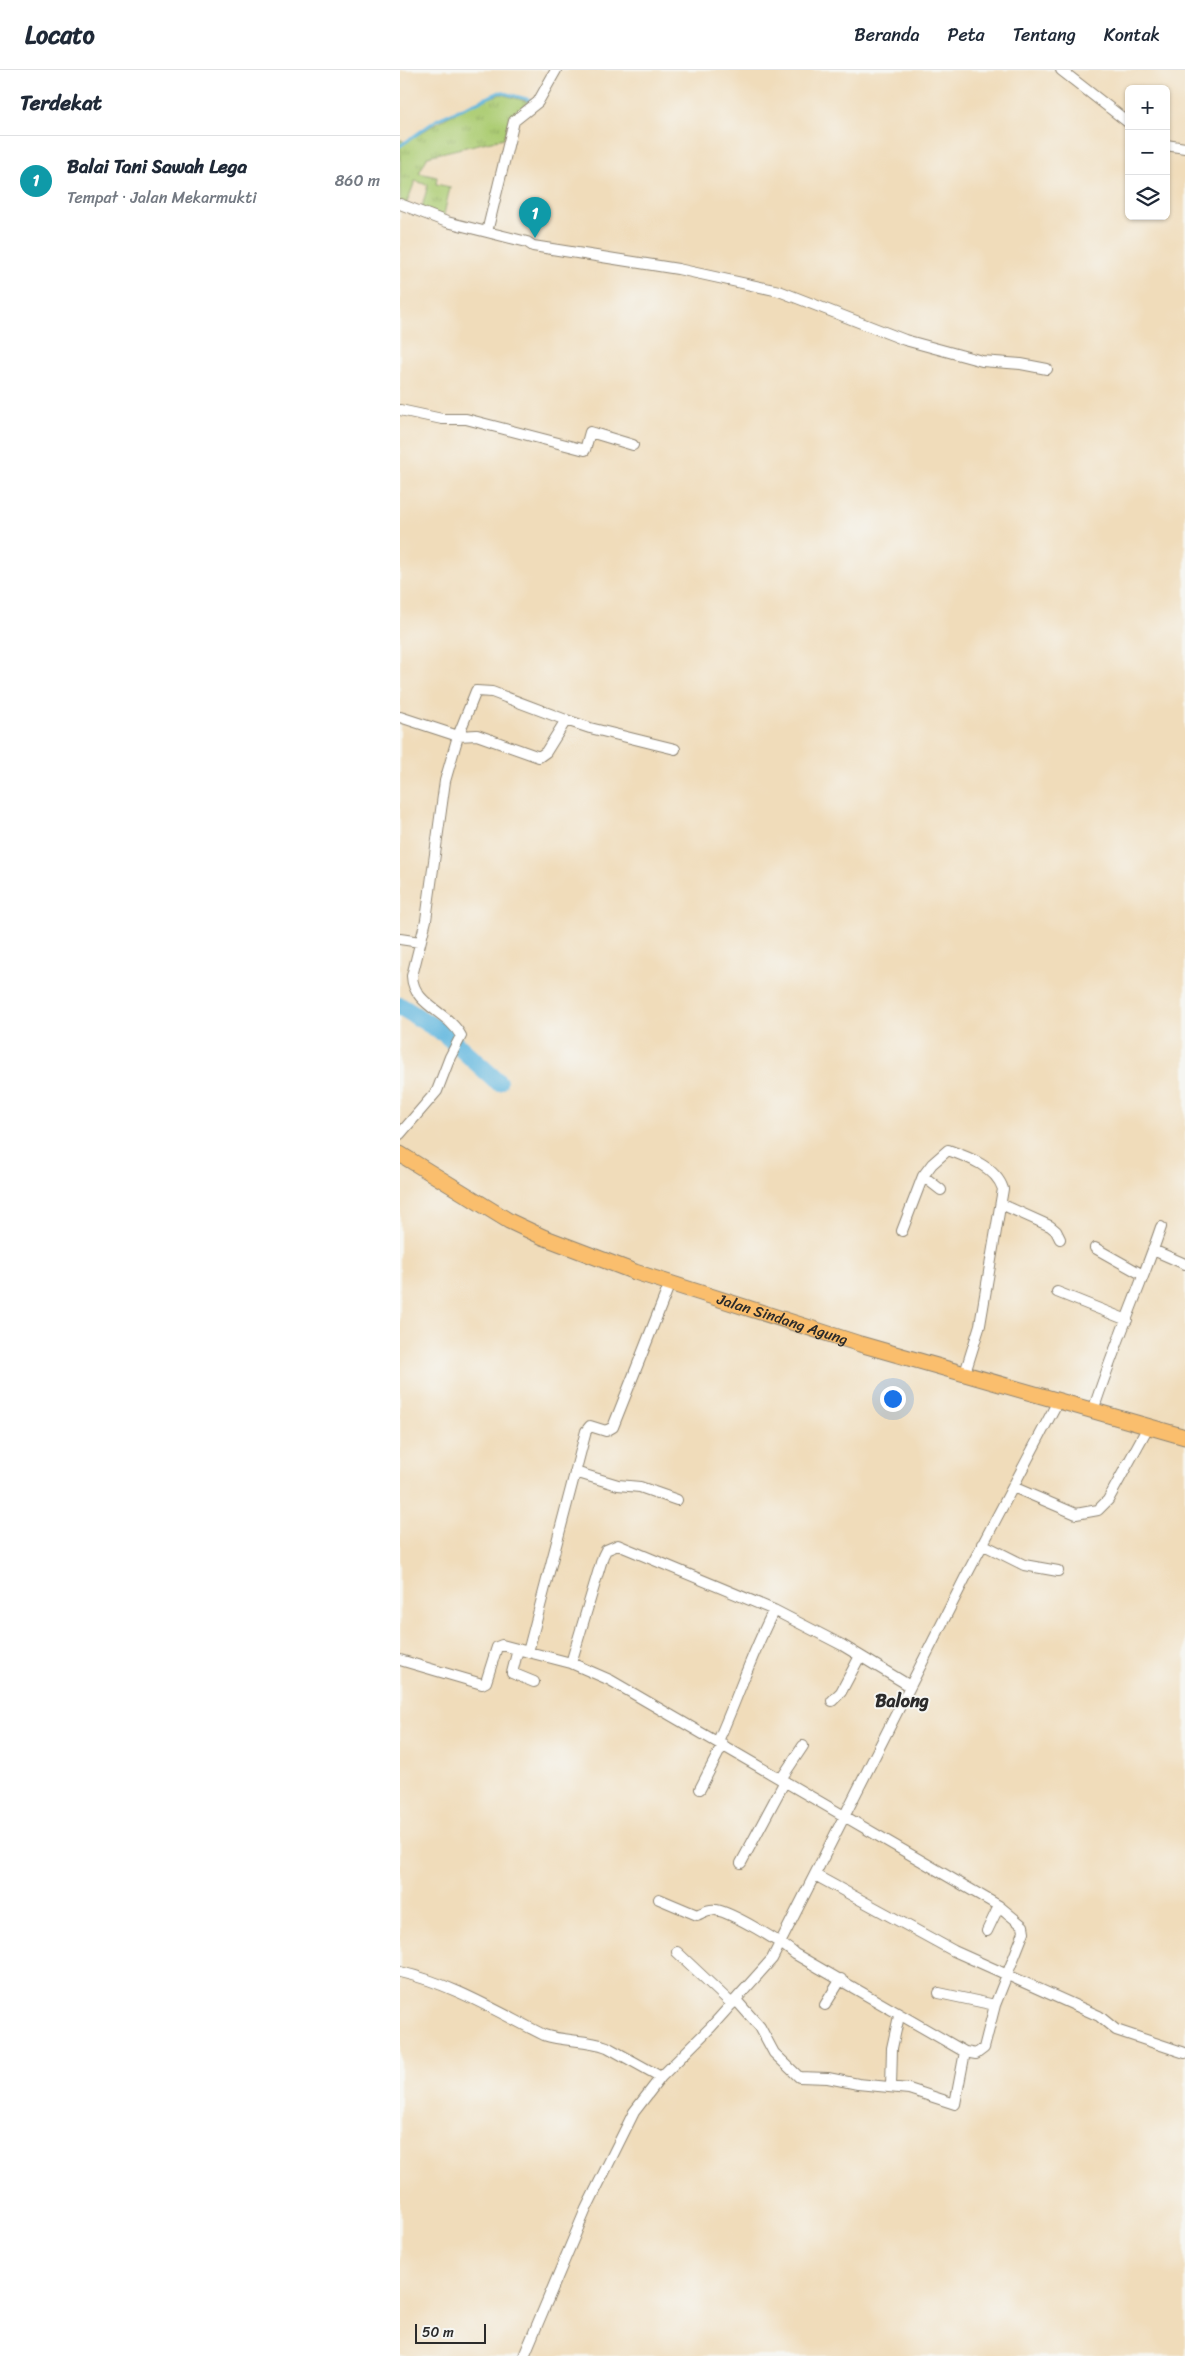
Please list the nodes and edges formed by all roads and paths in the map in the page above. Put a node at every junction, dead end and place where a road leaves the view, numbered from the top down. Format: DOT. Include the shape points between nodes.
graph roads {
  1 [pos="556,70"];
  2 [pos="1061,70"];
  3 [pos="1125,120"];
  4 [pos="1170,146"];
  5 [pos="1185,148"];
  6 [pos="400,204"];
  7 [pos="487,232"];
  8 [pos="1047,369"];
  9 [pos="400,410"];
  10 [pos="632,445"];
  11 [pos="400,717"];
  12 [pos="566,720"];
  13 [pos="458,736"];
  14 [pos="676,749"];
  15 [pos="400,940"];
  16 [pos="420,942"];
  17 [pos="400,1134"];
  18 [pos="400,1154"];
  19 [pos="923,1176"];
  20 [pos="941,1190"];
  21 [pos="1001,1204"];
  22 [pos="1161,1227"];
  23 [pos="902,1231"];
  24 [pos="1060,1238"];
  25 [pos="1095,1248"];
  26 [pos="1153,1250"];
  27 [pos="1185,1264"];
  28 [pos="1143,1275"];
  29 [pos="670,1284"];
  30 [pos="1057,1292"];
  31 [pos="1127,1320"];
  32 [pos="965,1373"];
  33 [pos="1058,1402"];
  34 [pos="1094,1411"];
  35 [pos="1148,1427"];
  36 [pos="1185,1437"];
  37 [pos="575,1472"];
  38 [pos="1013,1487"];
  39 [pos="676,1500"];
  40 [pos="982,1544"];
  41 [pos="1058,1571"];
  42 [pos="774,1610"];
  43 [pos="523,1651"];
  44 [pos="860,1656"];
  45 [pos="400,1660"];
  46 [pos="571,1663"];
  47 [pos="534,1682"];
  48 [pos="910,1686"];
  49 [pos="832,1701"];
  50 [pos="720,1742"];
  51 [pos="803,1746"];
  52 [pos="783,1780"];
  53 [pos="700,1789"];
  54 [pos="844,1817"];
  55 [pos="741,1863"];
  56 [pos="815,1875"];
  57 [pos="659,1899"];
  58 [pos="999,1906"];
  59 [pos="987,1931"];
  60 [pos="781,1942"];
  61 [pos="677,1952"];
  62 [pos="400,1972"];
  63 [pos="1007,1975"];
  64 [pos="841,1979"];
  65 [pos="939,1993"];
  66 [pos="734,2002"];
  67 [pos="825,2004"];
  68 [pos="995,2005"];
  69 [pos="900,2016"];
  70 [pos="965,2052"];
  71 [pos="1185,2052"];
  72 [pos="661,2077"];
  73 [pos="891,2088"];
  74 [pos="524,2356"];
  1 -- 7 [label="street" via="536,104 514,122"];
  2 -- 3 [label="street"];
  4 -- 5 [label="street"];
  6 -- 7 [label="street" via="447,222"];
  7 -- 8 [label="street" via="533,246 678,269 779,291 905,340 982,361"];
  9 -- 10 [label="street" via="442,419 466,419 585,450 590,432"];
  11 -- 13 [label="street"];
  12 -- 13 [label="street" via="546,752 539,756 477,735"];
  12 -- 13 [label="street" via="492,692 476,691"];
  12 -- 14 [label="street"];
  13 -- 16 [label="street" via="445,781"];
  15 -- 16 [label="street"];
  16 -- 17 [label="street" via="412,976 414,990 453,1023 461,1036 437,1091"];
  18 -- 29 [label="main road, Jalan Sindang Agung" via="526,1229"];
  19 -- 20 [label="street"];
  19 -- 21 [label="street" via="948,1150 971,1158 1000,1180"];
  19 -- 23 [label="street"];
  21 -- 24 [label="street" via="1050,1226"];
  21 -- 32 [label="street" via="980,1324"];
  22 -- 26 [label="street"];
  25 -- 28 [label="street"];
  26 -- 27 [label="street"];
  26 -- 28 [label="street"];
  28 -- 31 [label="street"];
  29 -- 32 [label="main road, Jalan Sindang Agung" via="860,1344"];
  29 -- 37 [label="street" via="613,1427 609,1431 593,1426 588,1428"];
  30 -- 31 [label="street"];
  31 -- 34 [label="street" via="1114,1346"];
  32 -- 33 [label="main road, Jalan Sindang Agung"];
  33 -- 34 [label="main road, Jalan Sindang Agung"];
  33 -- 38 [label="street"];
  34 -- 35 [label="main road, Jalan Sindang Agung"];
  35 -- 36 [label="main road, Jalan Sindang Agung"];
  35 -- 38 [label="street" via="1108,1500 1098,1510 1076,1514"];
  37 -- 39 [label="street" via="618,1485 640,1486"];
  37 -- 43 [label="street"];
  38 -- 40 [label="street"];
  40 -- 41 [label="street" via="1024,1565"];
  40 -- 48 [label="street"];
  42 -- 44 [label="street"];
  42 -- 46 [label="street" via="625,1546 612,1546 603,1556"];
  42 -- 50 [label="street" via="760,1637"];
  43 -- 45 [label="street" via="498,1645 486,1682 482,1684"];
  43 -- 46 [label="street"];
  43 -- 47 [label="street" via="512,1674"];
  44 -- 48 [label="street"];
  44 -- 49 [label="street" via="841,1692"];
  46 -- 50 [label="street" via="610,1680"];
  48 -- 54 [label="street"];
  50 -- 52 [label="street"];
  50 -- 53 [label="street"];
  51 -- 52 [label="street"];
  52 -- 54 [label="street"];
  52 -- 55 [label="street"];
  54 -- 56 [label="street"];
  54 -- 58 [label="street"];
  56 -- 60 [label="street"];
  56 -- 63 [label="street"];
  57 -- 60 [label="street" via="697,1915 716,1910"];
  58 -- 59 [label="street"];
  58 -- 63 [label="street" via="1025,1929"];
  60 -- 64 [label="street" via="795,1954"];
  60 -- 66 [label="street" via="764,1970"];
  61 -- 66 [label="street"];
  62 -- 72 [label="street" via="466,1997 544,2035 607,2047"];
  63 -- 68 [label="street"];
  63 -- 71 [label="street" via="1099,2016 1116,2030"];
  64 -- 67 [label="street"];
  64 -- 69 [label="street"];
  65 -- 68 [label="street"];
  66 -- 72 [label="street"];
  66 -- 73 [label="street" via="760,2028 774,2053 799,2077"];
  68 -- 70 [label="street" via="984,2048 976,2054"];
  69 -- 70 [label="street"];
  69 -- 73 [label="street" via="892,2048"];
  70 -- 73 [label="street" via="955,2104 917,2091"];
  72 -- 74 [label="street" via="634,2112 601,2175"];
}
